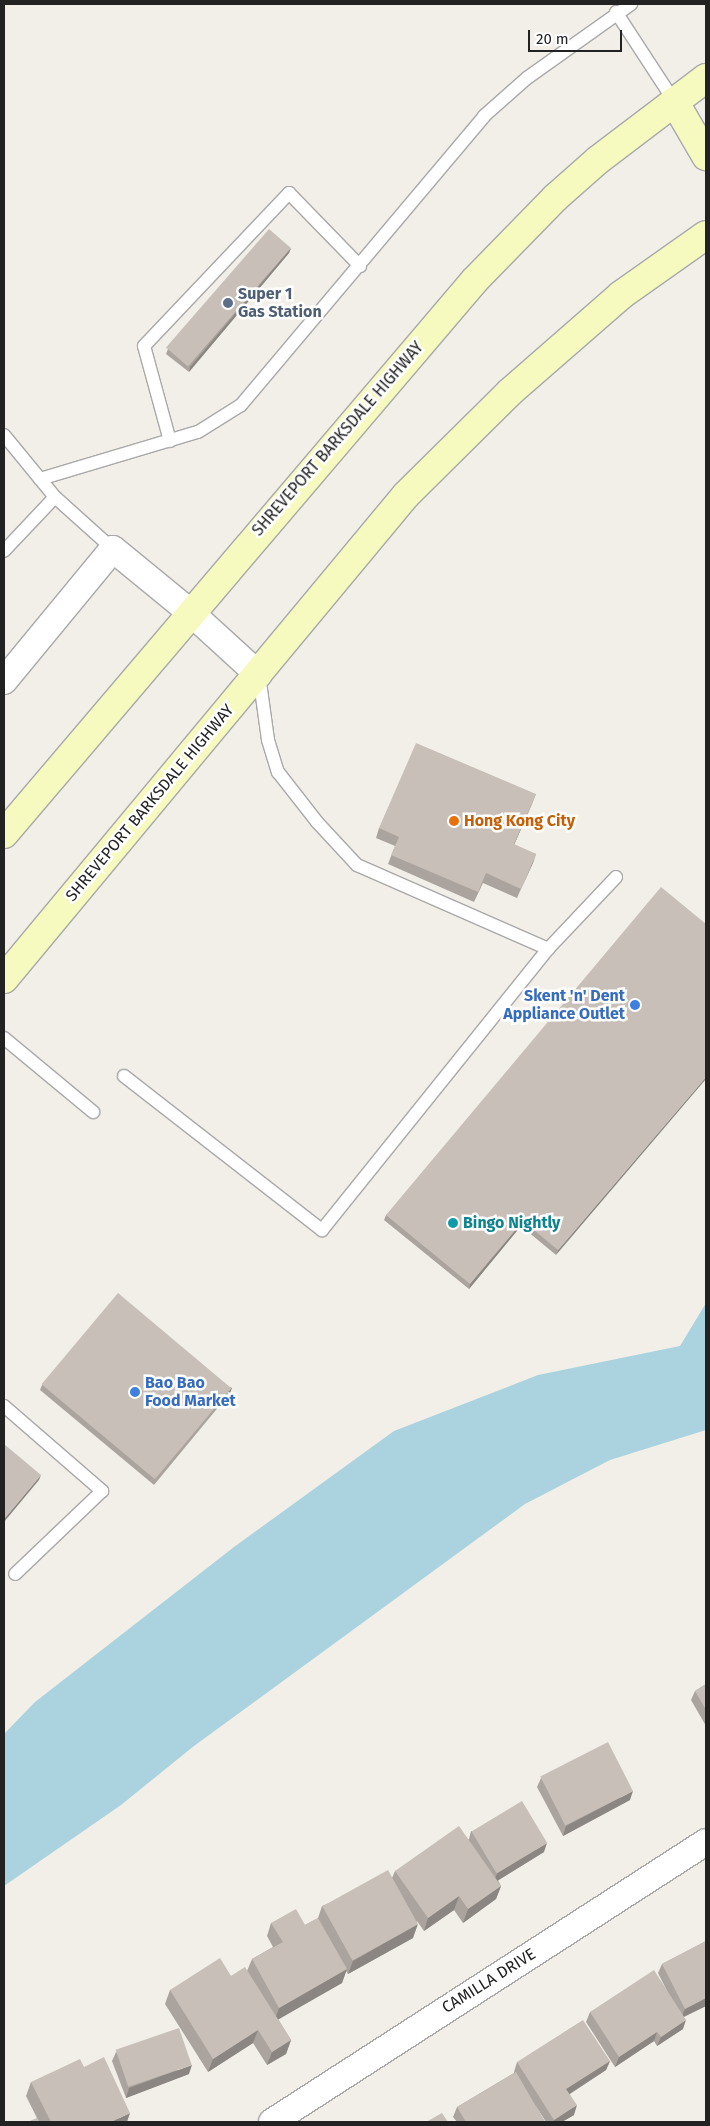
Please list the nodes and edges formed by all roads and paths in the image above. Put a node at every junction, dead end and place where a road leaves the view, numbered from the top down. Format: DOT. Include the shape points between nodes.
graph roads {
  1 [pos="631,4"];
  2 [pos="616,12"];
  3 [pos="706,78"];
  4 [pos="674,101"];
  5 [pos="706,156"];
  6 [pos="706,234"];
  7 [pos="360,266"];
  8 [pos="4,435"];
  9 [pos="170,441"];
  10 [pos="40,479"];
  11 [pos="55,497"];
  12 [pos="113,549"];
  13 [pos="4,551"];
  14 [pos="190,612"];
  15 [pos="259,675"];
  16 [pos="4,681"];
  17 [pos="4,834"];
  18 [pos="616,877"];
  19 [pos="548,949"];
  20 [pos="4,979"];
  21 [pos="4,1038"];
  22 [pos="124,1076"];
  23 [pos="93,1112"];
  24 [pos="4,1406"];
  25 [pos="15,1574"];
  26 [pos="706,1842"];
  27 [pos="272,2122"];
  1 -- 2 [label="lane"];
  2 -- 4 [label="lane"];
  2 -- 7 [label="lane" via="527,78 491,110"];
  3 -- 4 [label="main road, SHREVEPORT BARKSDALE HIGHWAY"];
  4 -- 5 [label="main road"];
  4 -- 14 [label="main road, SHREVEPORT BARKSDALE HIGHWAY" via="555,198 475,280"];
  6 -- 15 [label="main road, SHREVEPORT BARKSDALE HIGHWAY" via="621,295 510,392 406,496 310,608"];
  7 -- 9 [label="lane" via="242,405 198,432"];
  7 -- 9 [label="lane" via="289,193 144,346"];
  8 -- 10 [label="lane"];
  9 -- 10 [label="lane"];
  10 -- 11 [label="lane"];
  11 -- 12 [label="lane"];
  11 -- 13 [label="lane"];
  12 -- 14 [label="street"];
  12 -- 16 [label="street"];
  14 -- 15 [label="street"];
  14 -- 17 [label="main road, SHREVEPORT BARKSDALE HIGHWAY"];
  15 -- 19 [label="lane" via="268,740 278,772 317,822 356,864"];
  15 -- 20 [label="main road, SHREVEPORT BARKSDALE HIGHWAY"];
  18 -- 19 [label="lane"];
  19 -- 22 [label="lane" via="322,1230"];
  21 -- 23 [label="lane"];
  24 -- 25 [label="lane" via="102,1492"];
  26 -- 27 [label="street, CAMILLA DRIVE"];
}
